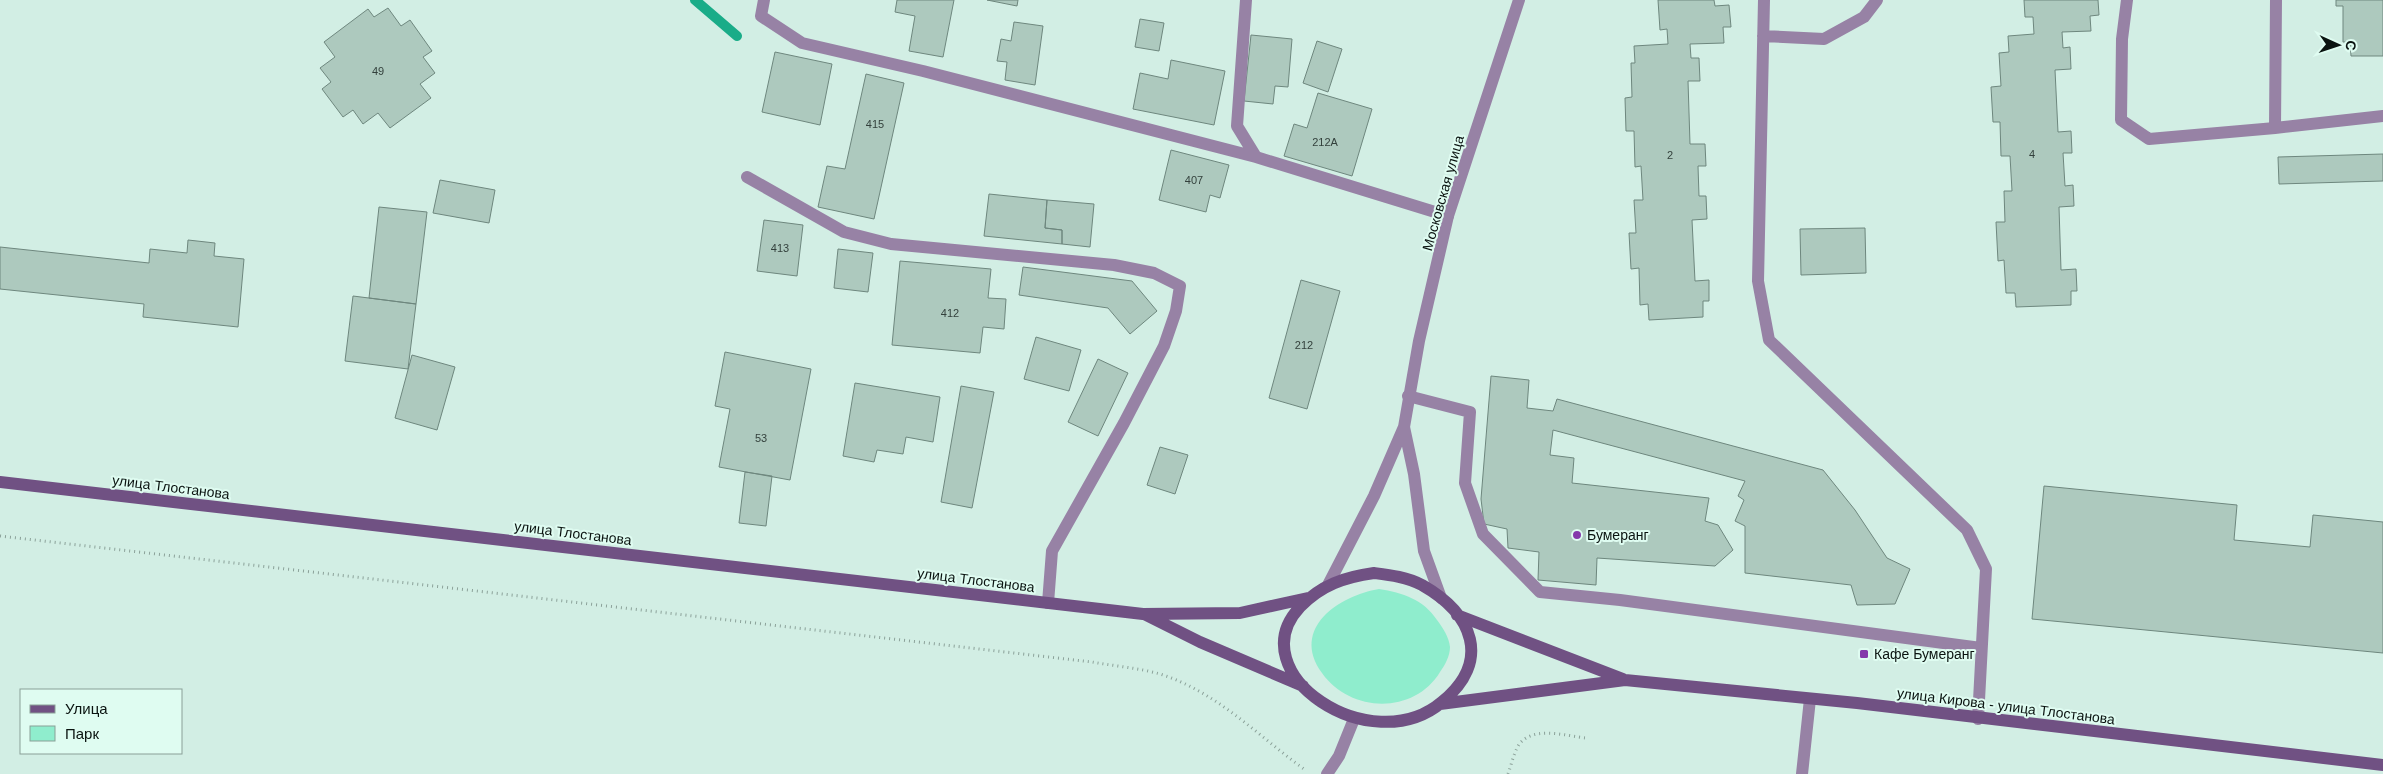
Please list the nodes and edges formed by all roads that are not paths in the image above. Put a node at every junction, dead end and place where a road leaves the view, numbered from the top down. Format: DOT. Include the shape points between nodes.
graph roads {
  1 [pos="764,0"];
  2 [pos="1246,0"];
  3 [pos="1519,0"];
  4 [pos="1764,0"];
  5 [pos="1877,0"];
  6 [pos="2127,0"];
  7 [pos="2276,0"];
  8 [pos="1763,36"];
  9 [pos="2383,116"];
  10 [pos="2275,128"];
  11 [pos="1256,157"];
  12 [pos="746,177"];
  13 [pos="1448,216"];
  14 [pos="1408,396"];
  15 [pos="1404,427"];
  16 [pos="0,482"];
  17 [pos="1328,585"];
  18 [pos="1308,598"];
  19 [pos="1441,598"];
  20 [pos="1048,603"];
  21 [pos="1144,614"];
  22 [pos="1457,615"];
  23 [pos="1981,648"];
  24 [pos="1625,680"];
  25 [pos="1304,686"];
  26 [pos="1810,699"];
  27 [pos="1440,704"];
  28 [pos="1354,719"];
  29 [pos="1978,719"];
  30 [pos="2383,765"];
  31 [pos="1327,774"];
  32 [pos="1802,774"];
  1 -- 11 [label="street" via="761,16 802,43"];
  2 -- 11 [label="street" via="1237,126"];
  3 -- 13 [label="street, Московская улица"];
  4 -- 8 [label="street"];
  5 -- 8 [label="street" via="1864,16 1824,39"];
  6 -- 10 [label="street" via="2122,39 2120,120 2149,139"];
  7 -- 10 [label="street"];
  8 -- 23 [label="street" via="1758,281 1769,340 1967,530 1986,569"];
  9 -- 10 [label="street"];
  11 -- 13 [label="street"];
  12 -- 20 [label="street" via="844,232 882,242 1114,265 1154,274 1180,286 1176,311 1164,346 1052,551"];
  13 -- 14 [label="street, Московская улица"];
  14 -- 15 [label="street, Московская улица"];
  14 -- 23 [label="street" via="1470,412 1466,483 1483,534 1540,592"];
  15 -- 17 [label="street" via="1374,496"];
  15 -- 19 [label="street" via="1424,551"];
  16 -- 20 [label="main road, улица Тлостанова"];
  17 -- 18 [label="main road"];
  17 -- 19 [label="main road" via="1350,576 1374,573 1398,576 1421,584"];
  18 -- 21 [label="main road" via="1240,613"];
  18 -- 25 [label="main road" via="1292,616 1283,636 1284,651"];
  19 -- 22 [label="main road"];
  20 -- 21 [label="main road, улица Тлостанова"];
  21 -- 25 [label="main road" via="1200,642"];
  22 -- 24 [label="main road"];
  22 -- 27 [label="main road" via="1469,636 1473,657 1468,674 1457,690"];
  23 -- 29 [label="street"];
  24 -- 26 [label="main road, улица Кирова - улица Тлостанова"];
  24 -- 27 [label="main road"];
  25 -- 28 [label="main road" via="1318,700"];
  26 -- 29 [label="main road, улица Кирова - улица Тлостанова"];
  26 -- 32 [label="street"];
  27 -- 28 [label="main road" via="1419,715 1397,721"];
  28 -- 31 [label="street" via="1339,756"];
  29 -- 30 [label="main road, улица Кирова - улица Тлостанова"];
}
